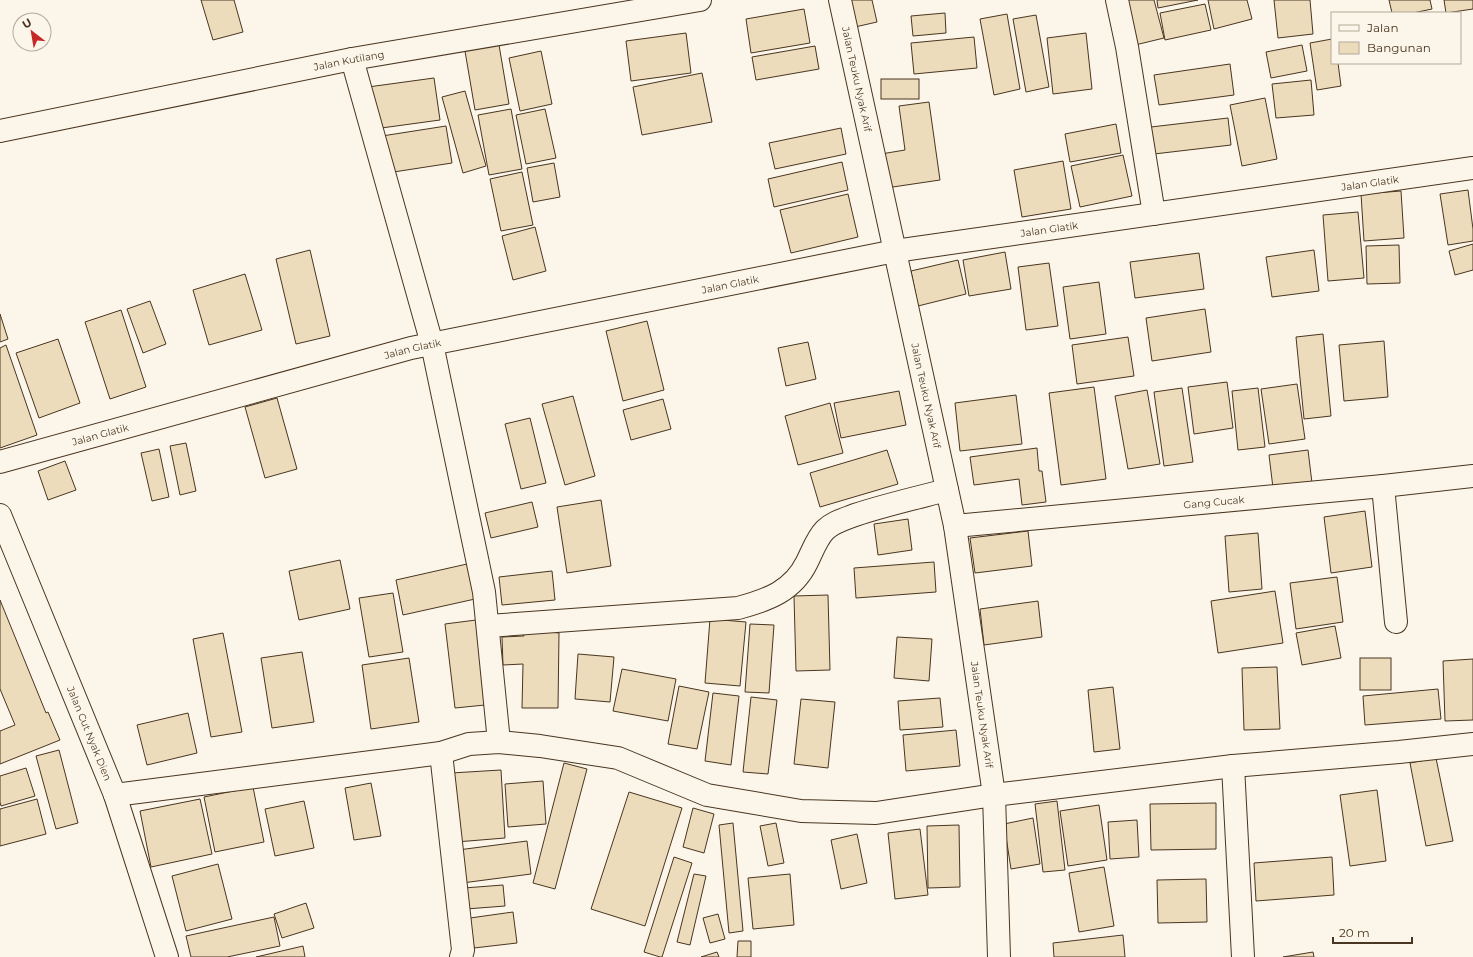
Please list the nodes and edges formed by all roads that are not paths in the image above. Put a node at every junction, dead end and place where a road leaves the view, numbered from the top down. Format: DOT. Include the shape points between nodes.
graph roads {
  1 [pos="700,0"];
  2 [pos="840,0"];
  3 [pos="1117,0"];
  4 [pos="352,59"];
  5 [pos="0,131"];
  6 [pos="1473,168"];
  7 [pos="1154,214"];
  8 [pos="895,251"];
  9 [pos="432,344"];
  10 [pos="0,462"];
  11 [pos="1473,476"];
  12 [pos="1383,486"];
  13 [pos="947,490"];
  14 [pos="0,515"];
  15 [pos="955,526"];
  16 [pos="1396,622"];
  17 [pos="488,626"];
  18 [pos="499,742"];
  19 [pos="1473,744"];
  20 [pos="440,753"];
  21 [pos="1233,766"];
  22 [pos="115,795"];
  23 [pos="994,796"];
  24 [pos="167,957"];
  25 [pos="461,957"];
  26 [pos="999,957"];
  27 [pos="1244,957"];
  1 -- 4 [label="street, Jalan Kutilang"];
  2 -- 8 [label="street, Jalan Teuku Nyak Arif"];
  3 -- 7 [label="street"];
  4 -- 5 [label="street, Jalan Kutilang"];
  4 -- 9 [label="street"];
  6 -- 7 [label="street, Jalan Glatik"];
  7 -- 8 [label="street, Jalan Glatik"];
  8 -- 9 [label="street, Jalan Glatik"];
  8 -- 13 [label="street, Jalan Teuku Nyak Arif"];
  9 -- 10 [label="street, Jalan Glatik"];
  9 -- 17 [label="street" via="484,592"];
  11 -- 12 [label="street, Gang Cucak"];
  12 -- 15 [label="street, Gang Cucak"];
  12 -- 16 [label="street"];
  13 -- 15 [label="street, Jalan Teuku Nyak Arif"];
  13 -- 17 [label="street" via="872,509 839,521 825,530 797,579 771,597 757,603 738,608"];
  14 -- 22 [label="street, Jalan Cut Nyak Dien"];
  15 -- 23 [label="street, Jalan Teuku Nyak Arif"];
  17 -- 18 [label="street"];
  18 -- 20 [label="street" via="469,744"];
  18 -- 23 [label="street" via="618,758 707,795 800,811 876,813"];
  19 -- 21 [label="street"];
  20 -- 22 [label="street"];
  20 -- 25 [label="street" via="464,950"];
  21 -- 23 [label="street"];
  21 -- 27 [label="street"];
  22 -- 24 [label="street, Jalan Cut Nyak Dien"];
  23 -- 26 [label="street, Jalan Teuku Nyak Arif"];
}
